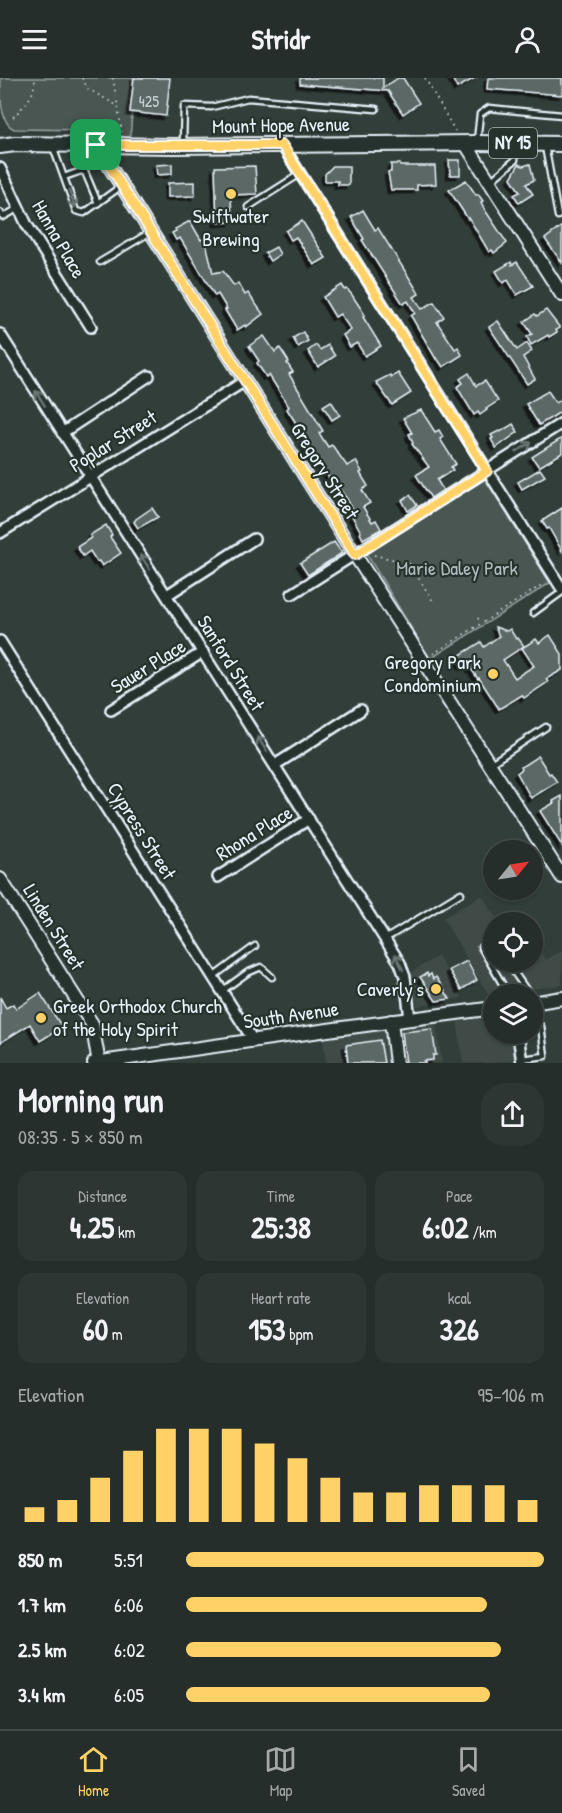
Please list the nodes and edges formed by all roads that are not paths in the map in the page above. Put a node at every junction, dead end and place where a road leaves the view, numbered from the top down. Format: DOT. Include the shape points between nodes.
graph roads {
  1 [pos="376,109"];
  2 [pos="562,115"];
  3 [pos="470,143"];
  4 [pos="545,143"];
  5 [pos="562,144"];
  6 [pos="52,145"];
  7 [pos="96,145"];
  8 [pos="282,145"];
  9 [pos="0,146"];
  10 [pos="183,146"];
  11 [pos="515,160"];
  12 [pos="0,168"];
  13 [pos="300,174"];
  14 [pos="64,177"];
  15 [pos="490,182"];
  16 [pos="122,186"];
  17 [pos="98,203"];
  18 [pos="248,207"];
  19 [pos="19,208"];
  20 [pos="0,212"];
  21 [pos="558,216"];
  22 [pos="151,231"];
  23 [pos="100,262"];
  24 [pos="562,295"];
  25 [pos="91,327"];
  26 [pos="0,334"];
  27 [pos="150,376"];
  28 [pos="245,381"];
  29 [pos="562,423"];
  30 [pos="62,433"];
  31 [pos="487,471"];
  32 [pos="90,476"];
  33 [pos="0,533"];
  34 [pos="254,539"];
  35 [pos="361,554"];
  36 [pos="562,591"];
  37 [pos="292,594"];
  38 [pos="166,595"];
  39 [pos="533,613"];
  40 [pos="0,641"];
  41 [pos="203,652"];
  42 [pos="111,710"];
  43 [pos="361,710"];
  44 [pos="546,727"];
  45 [pos="490,764"];
  46 [pos="275,765"];
  47 [pos="309,819"];
  48 [pos="218,877"];
  49 [pos="562,877"];
  50 [pos="0,879"];
  51 [pos="461,892"];
  52 [pos="385,939"];
  53 [pos="255,946"];
  54 [pos="481,947"];
  55 [pos="213,977"];
  56 [pos="272,977"];
  57 [pos="502,984"];
  58 [pos="222,991"];
  59 [pos="562,998"];
  60 [pos="543,999"];
  61 [pos="483,1009"];
  62 [pos="410,1019"];
  63 [pos="391,1021"];
  64 [pos="253,1040"];
  65 [pos="543,1041"];
  66 [pos="519,1044"];
  67 [pos="157,1058"];
  68 [pos="522,1061"];
  69 [pos="97,1063"];
  70 [pos="396,1063"];
  1 -- 10 [label="lane" via="248,98 212,107 184,106"];
  2 -- 3 [label="lane" via="489,108 480,114 479,131"];
  3 -- 4 [label="main road, Mount Hope Avenue / NY 15"];
  3 -- 8 [label="main road, Mount Hope Avenue / NY 15"];
  3 -- 15 [label="street"];
  4 -- 5 [label="main road, Mount Hope Avenue / NY 15"];
  4 -- 21 [label="lane"];
  6 -- 7 [label="main road, Mount Hope Avenue / NY 15"];
  6 -- 9 [label="main road, Mount Hope Avenue / NY 15"];
  6 -- 14 [label="lane"];
  7 -- 10 [label="main road, Mount Hope Avenue / NY 15"];
  7 -- 16 [label="street, Gregory Street"];
  8 -- 10 [label="main road, Mount Hope Avenue / NY 15"];
  8 -- 13 [label="street"];
  11 -- 15 [label="lane"];
  12 -- 19 [label="street, Hanna Place"];
  13 -- 18 [label="lane"];
  13 -- 31 [label="street"];
  14 -- 17 [label="lane" via="85,172"];
  14 -- 17 [label="lane, one-way" via="76,211 84,213"];
  15 -- 24 [label="street"];
  16 -- 17 [label="lane"];
  16 -- 22 [label="street, Gregory Street"];
  19 -- 20 [label="lane" via="3,217"];
  19 -- 25 [label="street, Hanna Place"];
  22 -- 23 [label="lane"];
  22 -- 28 [label="street, Gregory Street"];
  30 -- 26 [label="street, Sanford Street, one-way"];
  27 -- 30 [label="street"];
  28 -- 32 [label="street, Poplar Street"];
  28 -- 35 [label="street, Gregory Street"];
  31 -- 29 [label="street, one-way"];
  30 -- 32 [label="street, Sanford Street"];
  31 -- 35 [label="street"];
  31 -- 36 [label="street"];
  32 -- 33 [label="street, Poplar Street"];
  38 -- 32 [label="street, Sanford Street, one-way"];
  34 -- 38 [label="street"];
  35 -- 37 [label="street"];
  35 -- 45 [label="street, Gregory Street"];
  36 -- 39 [label="lane"];
  38 -- 41 [label="street, Sanford Street"];
  40 -- 55 [label="street, Cypress Street"];
  41 -- 42 [label="street, Sauer Place"];
  46 -- 41 [label="street, Sanford Street, one-way"];
  43 -- 46 [label="street"];
  44 -- 45 [label="lane"];
  45 -- 49 [label="street, Gregory Street"];
  46 -- 47 [label="street, Sanford Street"];
  47 -- 48 [label="street, Rhona Place"];
  47 -- 52 [label="street, Sanford Street"];
  50 -- 69 [label="street, Linden Street" via="92,1024"];
  51 -- 52 [label="lane"];
  62 -- 52 [label="street, Sanford Street, one-way" via="403,970"];
  53 -- 55 [label="lane"];
  54 -- 57 [label="lane"];
  55 -- 58 [label="street, Cypress Street"];
  56 -- 58 [label="lane" via="261,967"];
  58 -- 64 [label="street, Cypress Street"];
  59 -- 60 [label="street"];
  61 -- 62 [label="street, South Avenue"];
  62 -- 63 [label="street, South Avenue"];
  63 -- 64 [label="street, South Avenue"];
  63 -- 70 [label="street"];
  64 -- 67 [label="street, South Avenue"];
  65 -- 68 [label="lane" via="545,1056"];
  66 -- 68 [label="street"];
  67 -- 69 [label="street, South Avenue"];
}
